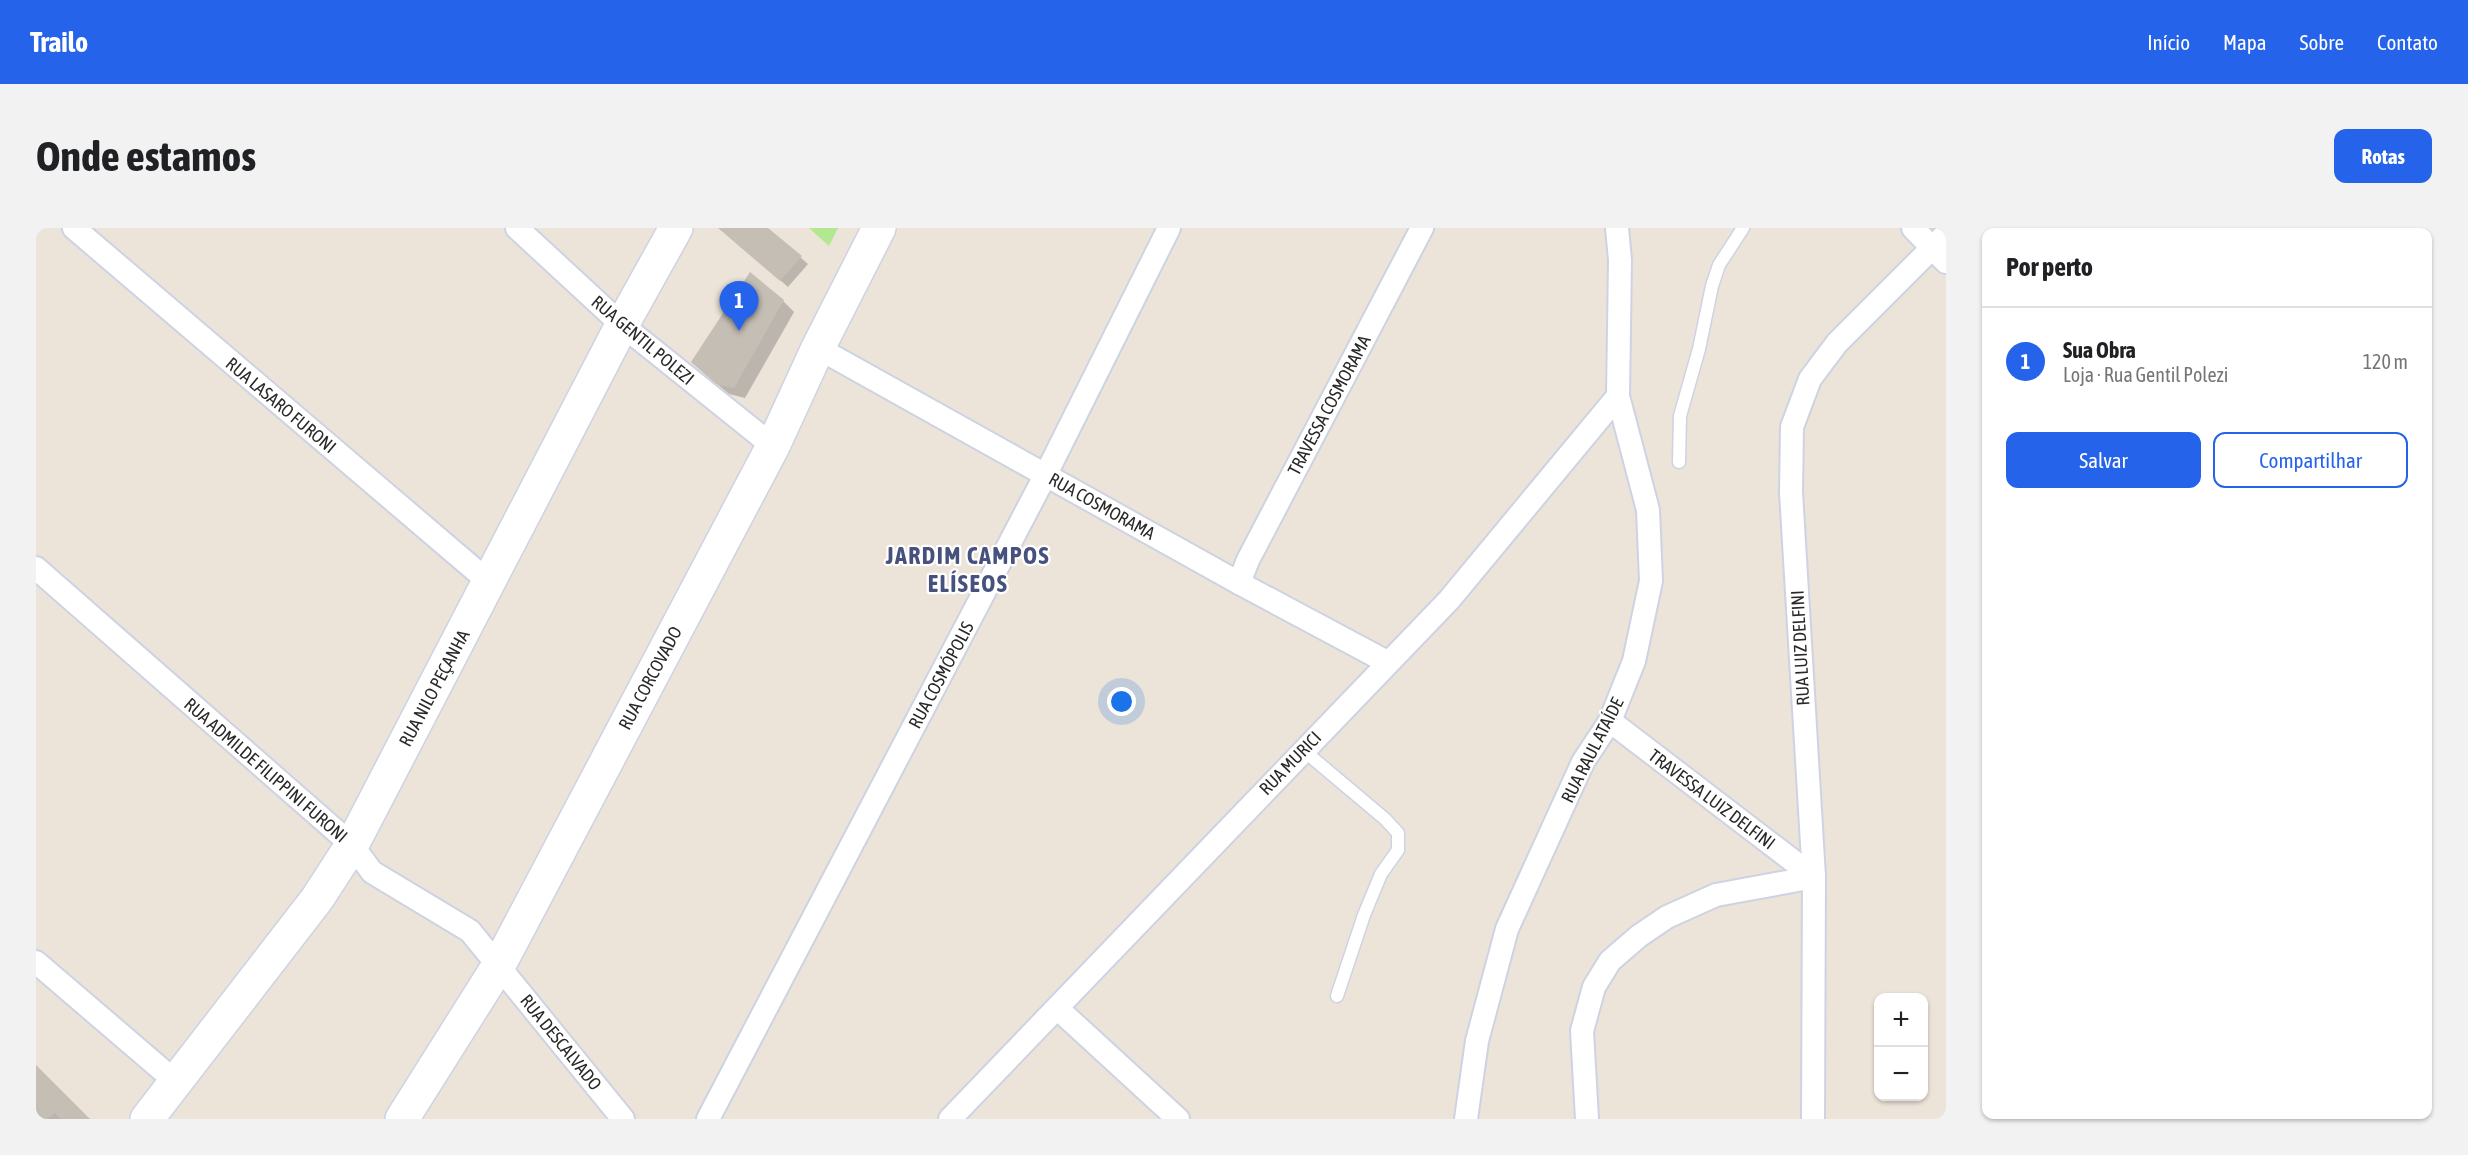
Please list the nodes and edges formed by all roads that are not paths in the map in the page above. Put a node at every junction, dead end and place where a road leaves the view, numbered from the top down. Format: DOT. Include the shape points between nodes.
graph roads {
  1 [pos="74,228"];
  2 [pos="517,228"];
  3 [pos="676,228"];
  4 [pos="879,228"];
  5 [pos="1169,228"];
  6 [pos="1422,228"];
  7 [pos="1617,228"];
  8 [pos="1743,228"];
  9 [pos="1913,228"];
  10 [pos="1942,248"];
  11 [pos="622,325"];
  12 [pos="818,348"];
  13 [pos="1618,396"];
  14 [pos="773,446"];
  15 [pos="1679,462"];
  16 [pos="1046,474"];
  17 [pos="36,568"];
  18 [pos="489,582"];
  19 [pos="1239,583"];
  20 [pos="1387,662"];
  21 [pos="1610,721"];
  22 [pos="1303,750"];
  23 [pos="352,845"];
  24 [pos="1814,877"];
  25 [pos="36,962"];
  26 [pos="499,965"];
  27 [pos="1337,996"];
  28 [pos="1058,1009"];
  29 [pos="176,1082"];
  30 [pos="147,1119"];
  31 [pos="402,1119"];
  32 [pos="623,1119"];
  33 [pos="708,1119"];
  34 [pos="950,1119"];
  35 [pos="1178,1119"];
  36 [pos="1466,1119"];
  37 [pos="1587,1119"];
  38 [pos="1813,1119"];
  1 -- 18 [label="street, RUA LASARO FURONI"];
  2 -- 11 [label="street, RUA GENTIL POLEZI"];
  3 -- 11 [label="street, RUA NILO PEÇANHA"];
  4 -- 12 [label="street, RUA CORCOVADO"];
  5 -- 16 [label="street, RUA COSMÓPOLIS"];
  6 -- 19 [label="street, TRAVESSA COSMORAMA"];
  7 -- 13 [label="street, RUA RAUL ATAÍDE"];
  8 -- 15 [label="lane" via="1719,265 1712,286 1680,416"];
  9 -- 10 [label="street"];
  10 -- 24 [label="street, RUA LUIZ DELFINI" via="1837,344 1810,379 1792,427 1791,492"];
  11 -- 14 [label="street, RUA GENTIL POLEZI"];
  11 -- 18 [label="street, RUA NILO PEÇANHA"];
  12 -- 14 [label="street, RUA CORCOVADO"];
  12 -- 16 [label="street, RUA COSMORAMA"];
  13 -- 20 [label="street, RUA MURICI" via="1449,600"];
  13 -- 21 [label="street, RUA RAUL ATAÍDE" via="1648,510 1651,581 1634,661"];
  14 -- 26 [label="street, RUA CORCOVADO"];
  16 -- 19 [label="street, RUA COSMORAMA"];
  16 -- 33 [label="street, RUA COSMÓPOLIS"];
  17 -- 23 [label="street, RUA ADMILDE FILIPPINI FURONI"];
  18 -- 23 [label="street, RUA NILO PEÇANHA"];
  19 -- 20 [label="street, RUA COSMORAMA"];
  20 -- 22 [label="street, RUA MURICI"];
  21 -- 24 [label="street, TRAVESSA LUIZ DELFINI"];
  21 -- 36 [label="street, RUA RAUL ATAÍDE" via="1583,762 1507,929 1477,1041"];
  22 -- 27 [label="lane" via="1398,833 1398,850 1381,874"];
  22 -- 28 [label="street, RUA MURICI"];
  23 -- 26 [label="street, RUA ADMILDE FILIPPINI FURONI" via="372,872 470,931"];
  23 -- 29 [label="street, RUA NILO PEÇANHA" via="317,899"];
  24 -- 37 [label="street" via="1716,895 1667,917 1610,961 1594,987 1582,1031"];
  24 -- 38 [label="street, RUA LUIZ DELFINI"];
  25 -- 29 [label="street"];
  26 -- 31 [label="street, RUA CORCOVADO"];
  26 -- 32 [label="street, RUA DESCALVADO"];
  28 -- 34 [label="street, RUA MURICI"];
  28 -- 35 [label="street"];
  29 -- 30 [label="street, RUA NILO PEÇANHA"];
}
